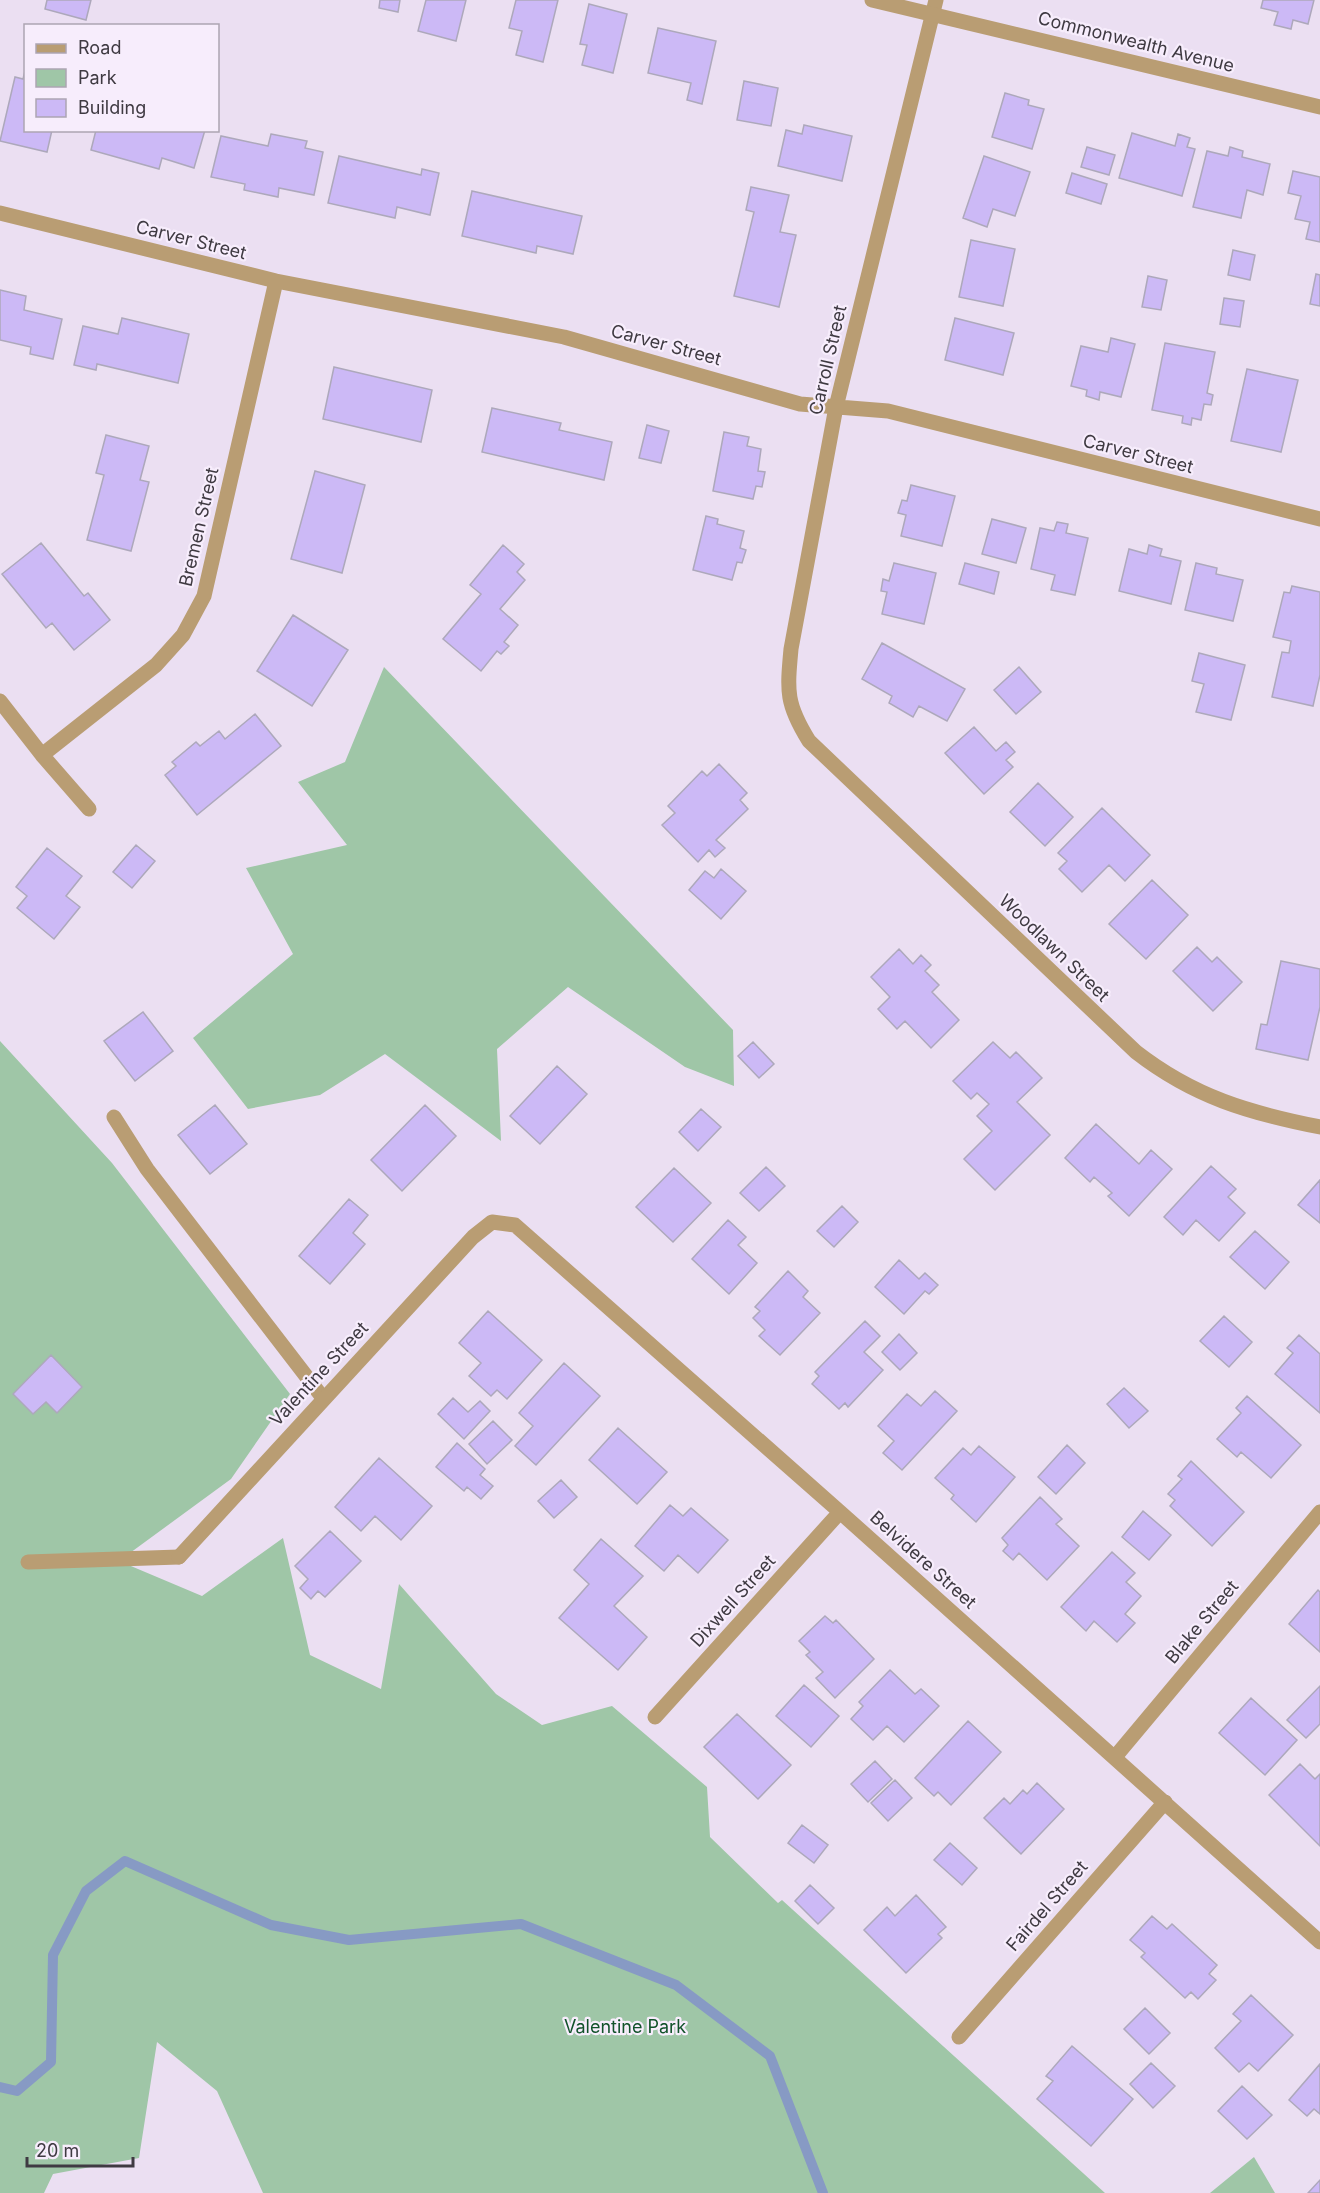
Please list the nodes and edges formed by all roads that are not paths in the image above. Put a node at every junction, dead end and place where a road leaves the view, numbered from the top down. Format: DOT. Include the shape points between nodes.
graph roads {
  1 [pos="872,0"];
  2 [pos="935,7"];
  3 [pos="1320,107"];
  4 [pos="0,213"];
  5 [pos="276,281"];
  6 [pos="836,407"];
  7 [pos="1320,519"];
  8 [pos="0,701"];
  9 [pos="803,731"];
  10 [pos="42,755"];
  11 [pos="89,809"];
  12 [pos="114,1117"];
  13 [pos="1320,1127"];
  14 [pos="492,1222"];
  15 [pos="323,1398"];
  16 [pos="840,1512"];
  17 [pos="1320,1512"];
  18 [pos="28,1562"];
  19 [pos="655,1717"];
  20 [pos="1115,1757"];
  21 [pos="1165,1802"];
  22 [pos="1320,1942"];
  23 [pos="959,2037"];
  1 -- 2 [label="street, Commonwealth Avenue"];
  2 -- 3 [label="street, Commonwealth Avenue"];
  2 -- 6 [label="street, Carroll Street"];
  4 -- 5 [label="street, Carver Street"];
  5 -- 6 [label="street, Carver Street" via="564,337 800,404"];
  5 -- 10 [label="street, Bremen Street" via="204,596 183,635 156,665"];
  6 -- 7 [label="street, Carver Street" via="888,411"];
  6 -- 9 [label="street, Carroll Street" via="791,649 790,705"];
  8 -- 10 [label="street"];
  9 -- 13 [label="street, Woodlawn Street" via="809,741 1100,1019 1158,1070 1212,1099"];
  10 -- 11 [label="street"];
  12 -- 15 [label="street" via="147,1168"];
  14 -- 15 [label="street, Valentine Street" via="473,1237"];
  14 -- 16 [label="street, Belvidere Street" via="514,1225"];
  15 -- 18 [label="street, Valentine Street" via="179,1557"];
  16 -- 19 [label="street, Dixwell Street"];
  16 -- 20 [label="street, Belvidere Street"];
  17 -- 20 [label="street, Blake Street"];
  20 -- 21 [label="street, Belvidere Street"];
  21 -- 22 [label="street, Belvidere Street"];
  21 -- 23 [label="street, Fairdel Street"];
}
